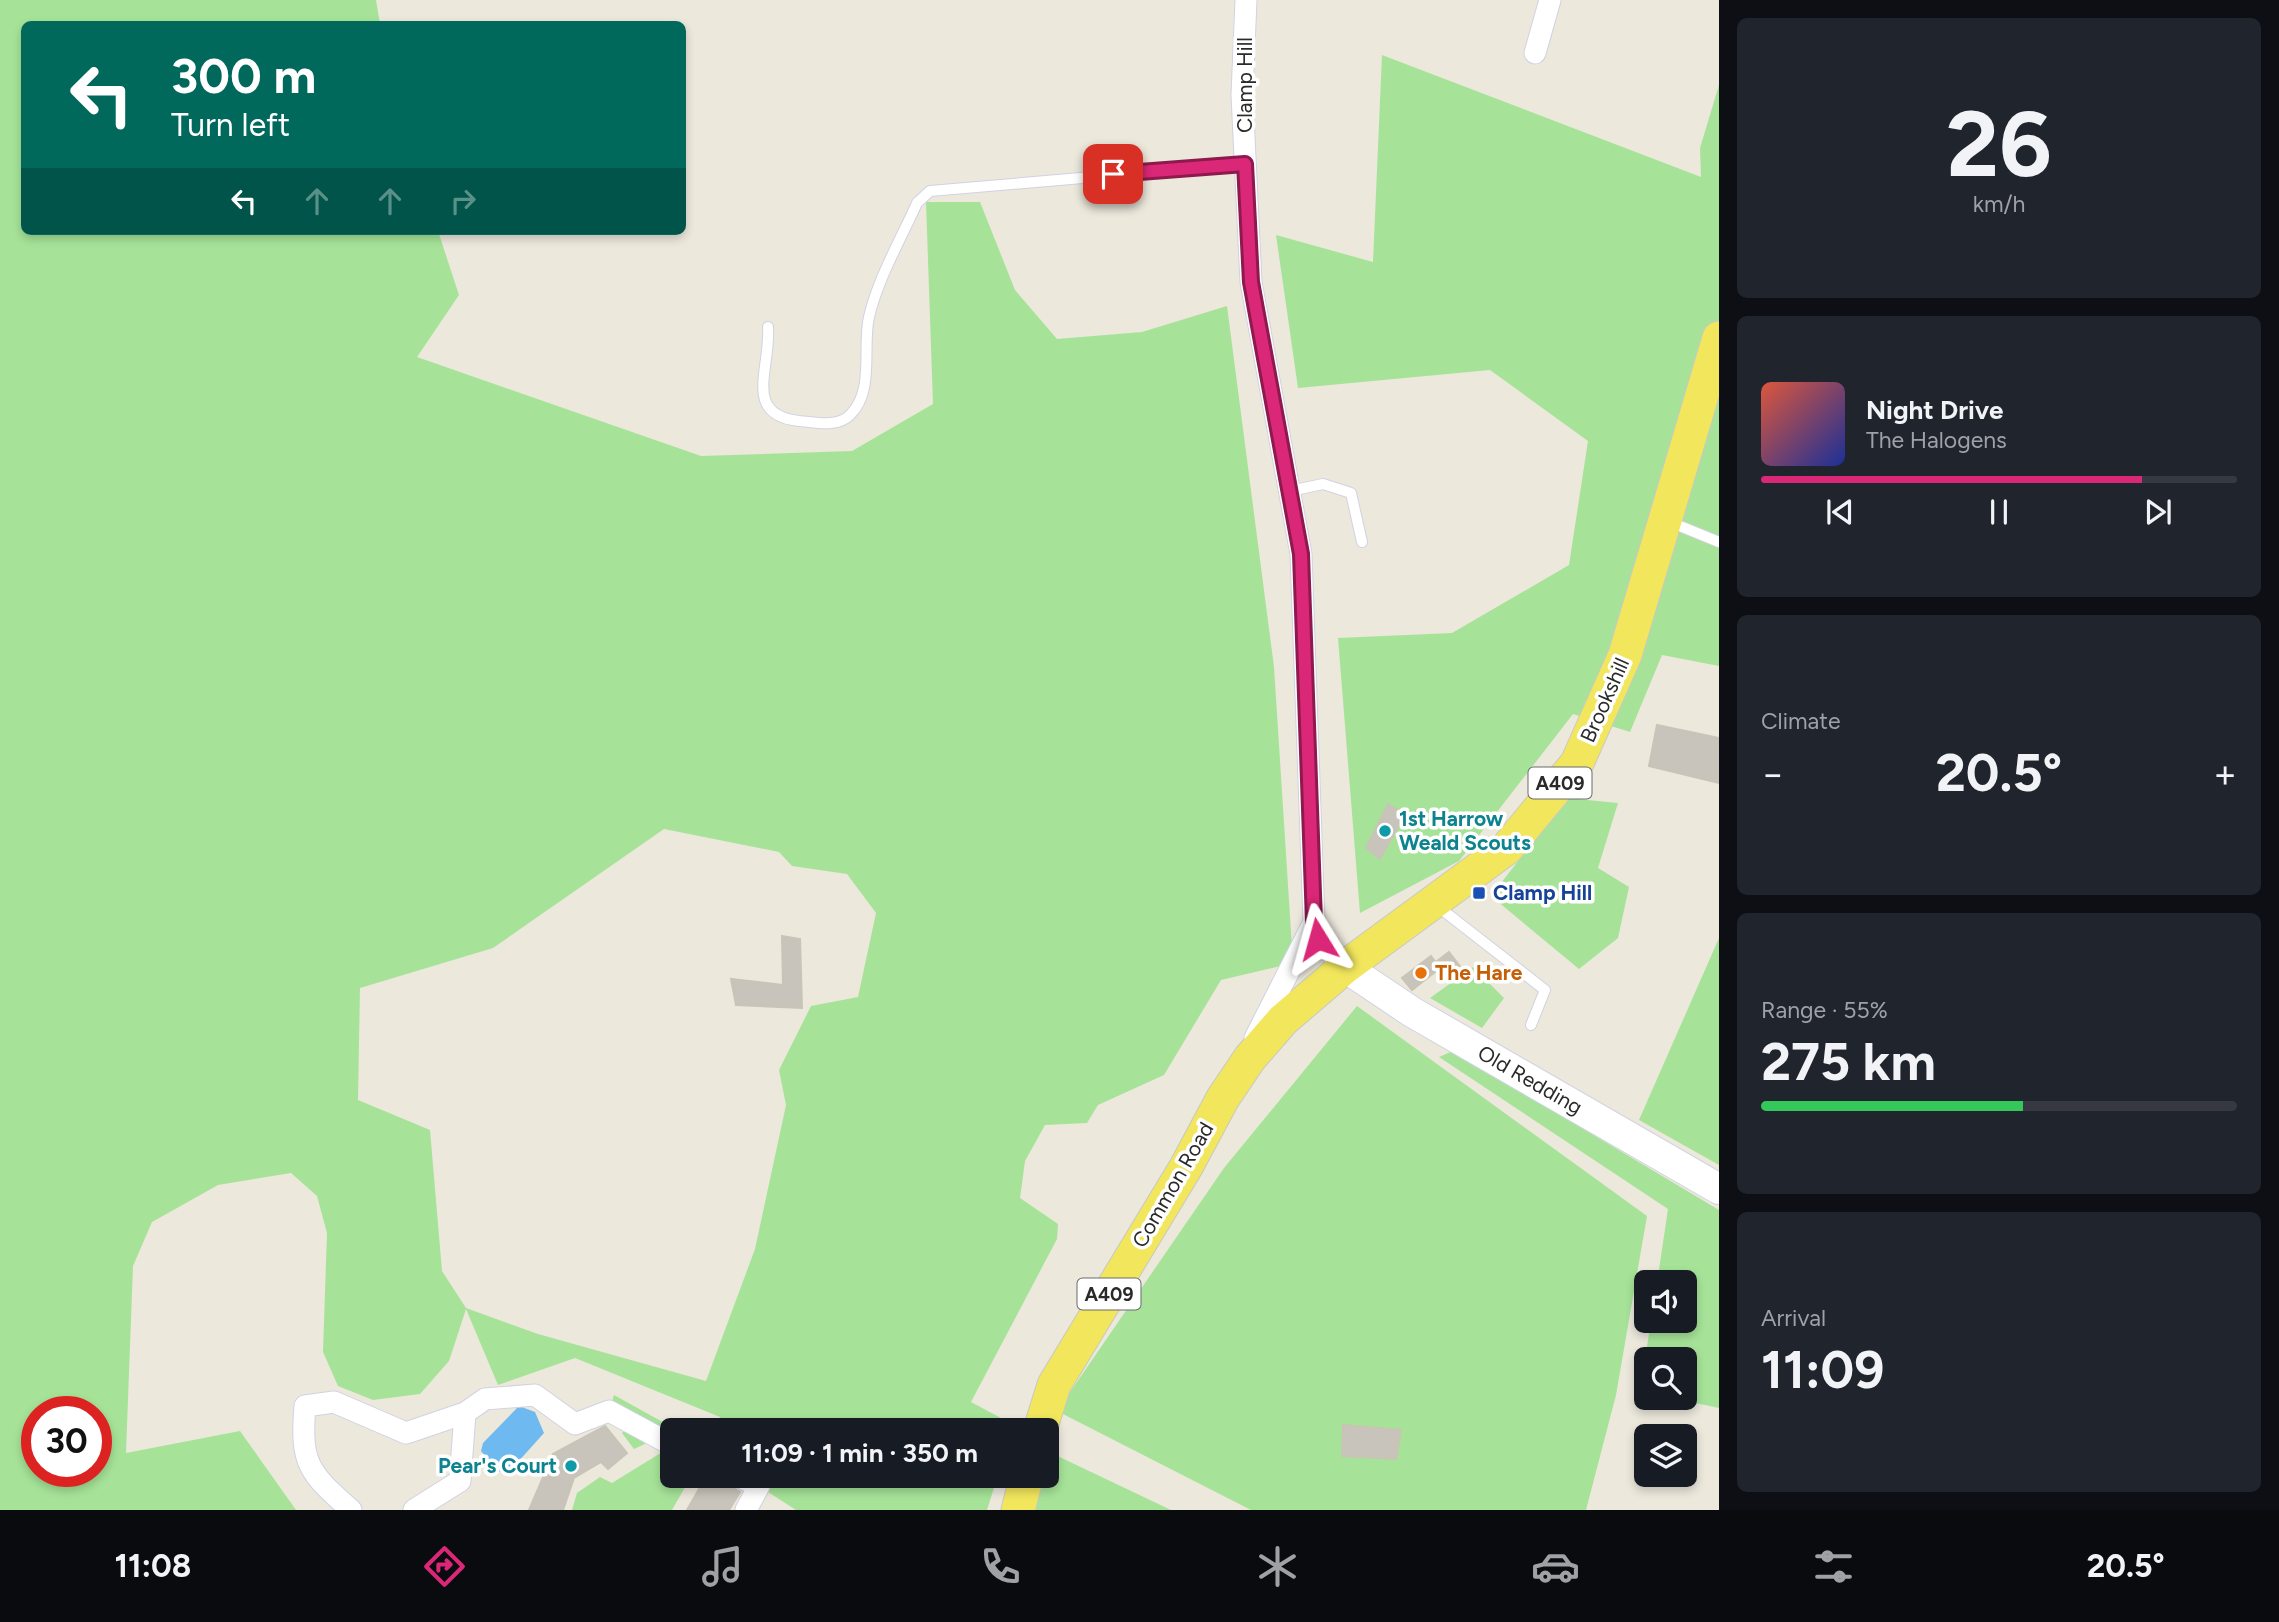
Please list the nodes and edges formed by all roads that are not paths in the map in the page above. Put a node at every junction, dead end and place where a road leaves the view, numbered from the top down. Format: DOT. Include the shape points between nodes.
graph roads {
  1 [pos="1246,0"];
  2 [pos="1550,0"];
  3 [pos="1535,53"];
  4 [pos="1245,164"];
  5 [pos="768,327"];
  6 [pos="1719,338"];
  7 [pos="1290,491"];
  8 [pos="1667,521"];
  9 [pos="1362,542"];
  10 [pos="1719,542"];
  11 [pos="1433,902"];
  12 [pos="1314,922"];
  13 [pos="1345,967"];
  14 [pos="1531,1025"];
  15 [pos="1250,1058"];
  16 [pos="1719,1188"];
  17 [pos="465,1413"];
  18 [pos="1044,1418"];
  19 [pos="660,1439"];
  20 [pos="758,1488"];
  21 [pos="1024,1488"];
  22 [pos="351,1510"];
  23 [pos="414,1510"];
  24 [pos="746,1510"];
  25 [pos="1018,1510"];
  1 -- 4 [label="street, Clamp Hill"];
  2 -- 3 [label="street"];
  4 -- 5 [label="lane" via="930,191 917,203 869,317 861,396 850,415 831,424 779,419 768,409 763,382 770,350"];
  4 -- 7 [label="street, Clamp Hill" via="1251,282"];
  6 -- 8 [label="main road, Brookshill / A409"];
  7 -- 9 [label="lane" via="1323,484 1351,493"];
  7 -- 12 [label="street, Clamp Hill" via="1301,554"];
  8 -- 10 [label="lane"];
  8 -- 11 [label="main road, Brookshill / A409" via="1625,654 1577,763 1507,848"];
  11 -- 13 [label="main road, Brookshill / A409"];
  11 -- 14 [label="lane" via="1545,990"];
  12 -- 13 [label="street, Clamp Hill" via="1318,939"];
  12 -- 15 [label="street, Clamp Hill" via="1257,1031"];
  13 -- 15 [label="main road, Common Road / A409" via="1283,1020"];
  13 -- 16 [label="street, Old Redding" via="1412,1012"];
  15 -- 18 [label="main road, Common Road / A409" via="1054,1385"];
  17 -- 19 [label="street" via="485,1399 536,1395 575,1424 608,1411"];
  17 -- 22 [label="street" via="406,1433 334,1402 305,1406 302,1441 312,1473"];
  17 -- 23 [label="street" via="460,1481"];
  20 -- 24 [label="street"];
  21 -- 25 [label="main road"];
}
